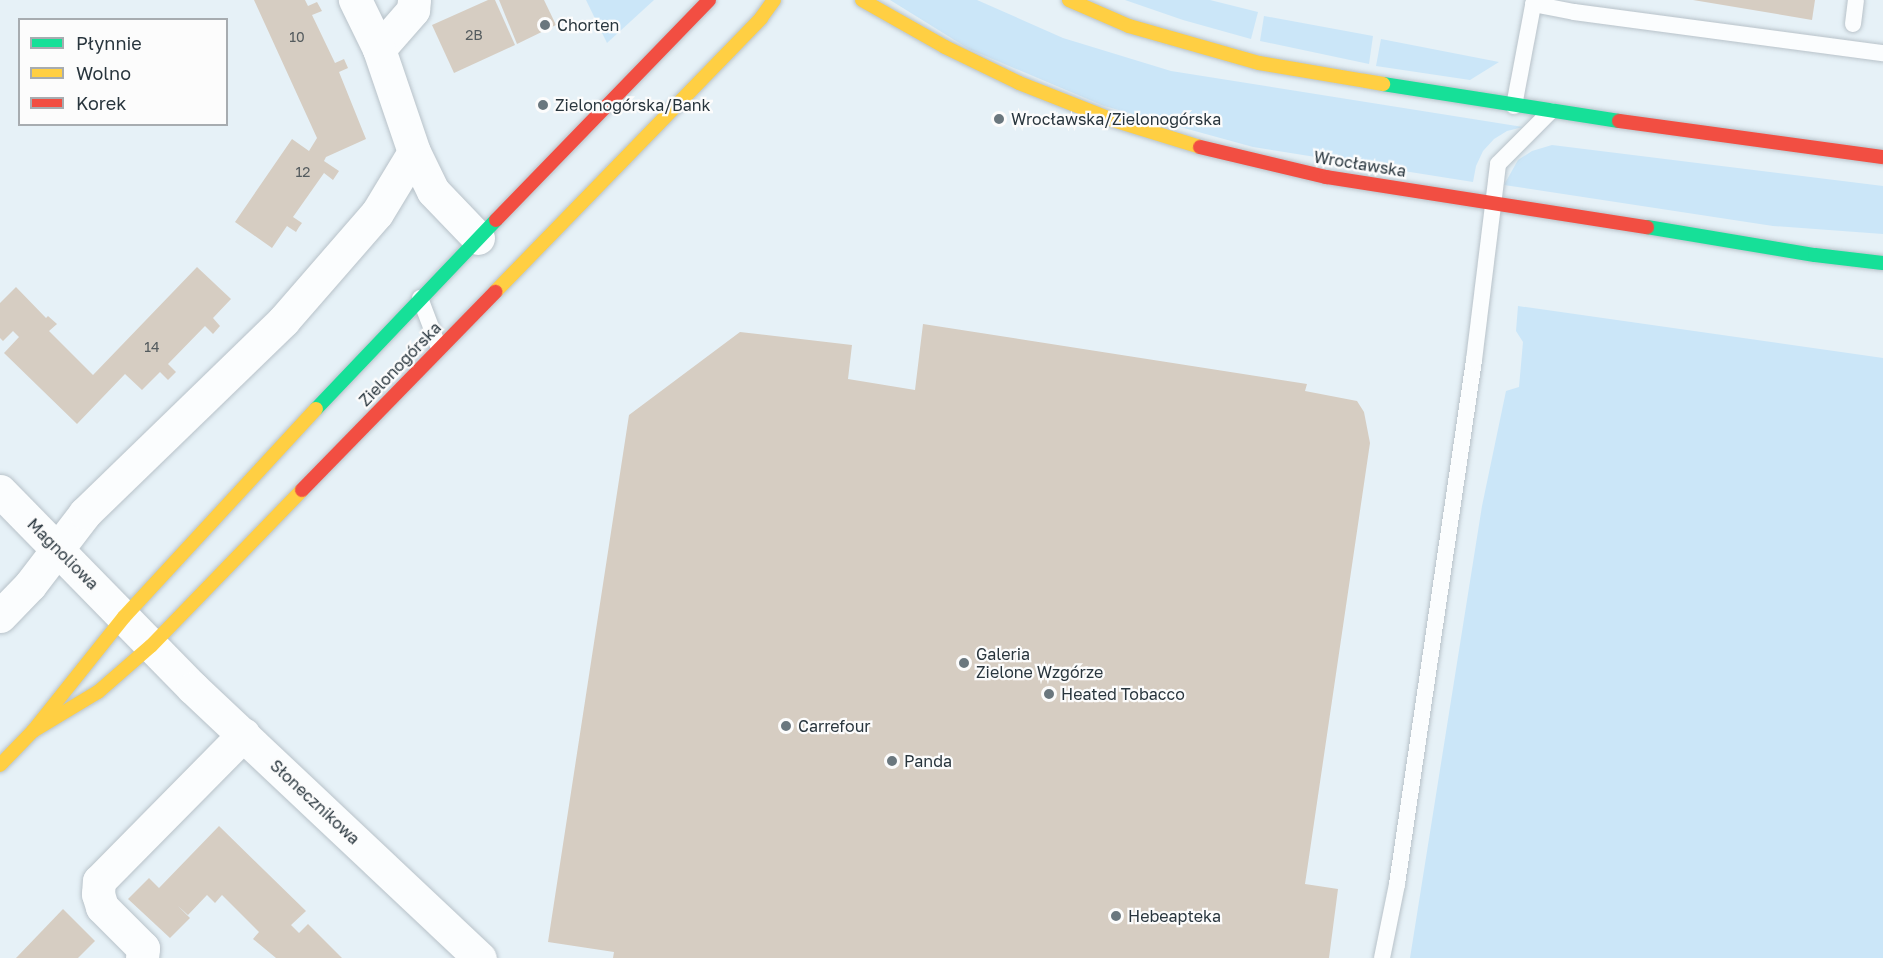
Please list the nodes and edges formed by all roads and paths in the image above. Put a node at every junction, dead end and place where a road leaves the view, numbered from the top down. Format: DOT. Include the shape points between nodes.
graph roads {
  1 [pos="355,0"];
  2 [pos="414,0"];
  3 [pos="709,0"];
  4 [pos="774,0"];
  5 [pos="862,0"];
  6 [pos="1069,0"];
  7 [pos="1856,0"];
  8 [pos="1533,2"];
  9 [pos="1853,24"];
  10 [pos="379,48"];
  11 [pos="1883,53"];
  12 [pos="1514,106"];
  13 [pos="1551,111"];
  14 [pos="414,152"];
  15 [pos="1883,157"];
  16 [pos="1492,201"];
  17 [pos="478,238"];
  18 [pos="1883,263"];
  19 [pos="420,298"];
  20 [pos="438,348"];
  21 [pos="0,491"];
  22 [pos="58,548"];
  23 [pos="0,616"];
  24 [pos="124,617"];
  25 [pos="150,646"];
  26 [pos="33,731"];
  27 [pos="244,734"];
  28 [pos="0,765"];
  29 [pos="142,958"];
  30 [pos="480,958"];
  31 [pos="1382,958"];
  1 -- 10 [label="street"];
  2 -- 10 [label="street" via="413,10"];
  3 -- 17 [label="street, Zielonogórska"];
  4 -- 20 [label="street, Zielonogórska"];
  5 -- 16 [label="street, Wrocławska" via="945,47 1019,82 1168,140 1275,167"];
  6 -- 12 [label="street" via="1129,27 1259,63"];
  7 -- 9 [label="lane"];
  8 -- 11 [label="lane" via="1574,12"];
  8 -- 12 [label="lane"];
  10 -- 14 [label="street"];
  12 -- 13 [label="street"];
  13 -- 15 [label="street"];
  13 -- 16 [label="lane" via="1498,164"];
  14 -- 17 [label="street" via="433,191"];
  14 -- 22 [label="street" via="378,213 284,321 85,513"];
  16 -- 18 [label="street, Wrocławska"];
  16 -- 31 [label="lane" via="1474,360 1397,884"];
  17 -- 19 [label="street, Zielonogórska"];
  19 -- 20 [label="lane"];
  19 -- 24 [label="street, Zielonogórska"];
  20 -- 25 [label="street, Zielonogórska"];
  21 -- 22 [label="street, Magnoliowa"];
  22 -- 23 [label="street"];
  22 -- 24 [label="street, Magnoliowa"];
  24 -- 25 [label="street, Magnoliowa"];
  24 -- 26 [label="street, Zielonogórska"];
  25 -- 26 [label="street, Zielonogórska" via="98,692"];
  25 -- 27 [label="street, Słonecznikowa"];
  26 -- 28 [label="street, Zielonogórska"];
  27 -- 29 [label="street" via="99,881 102,907 143,948"];
  27 -- 30 [label="street, Słonecznikowa"];
}
